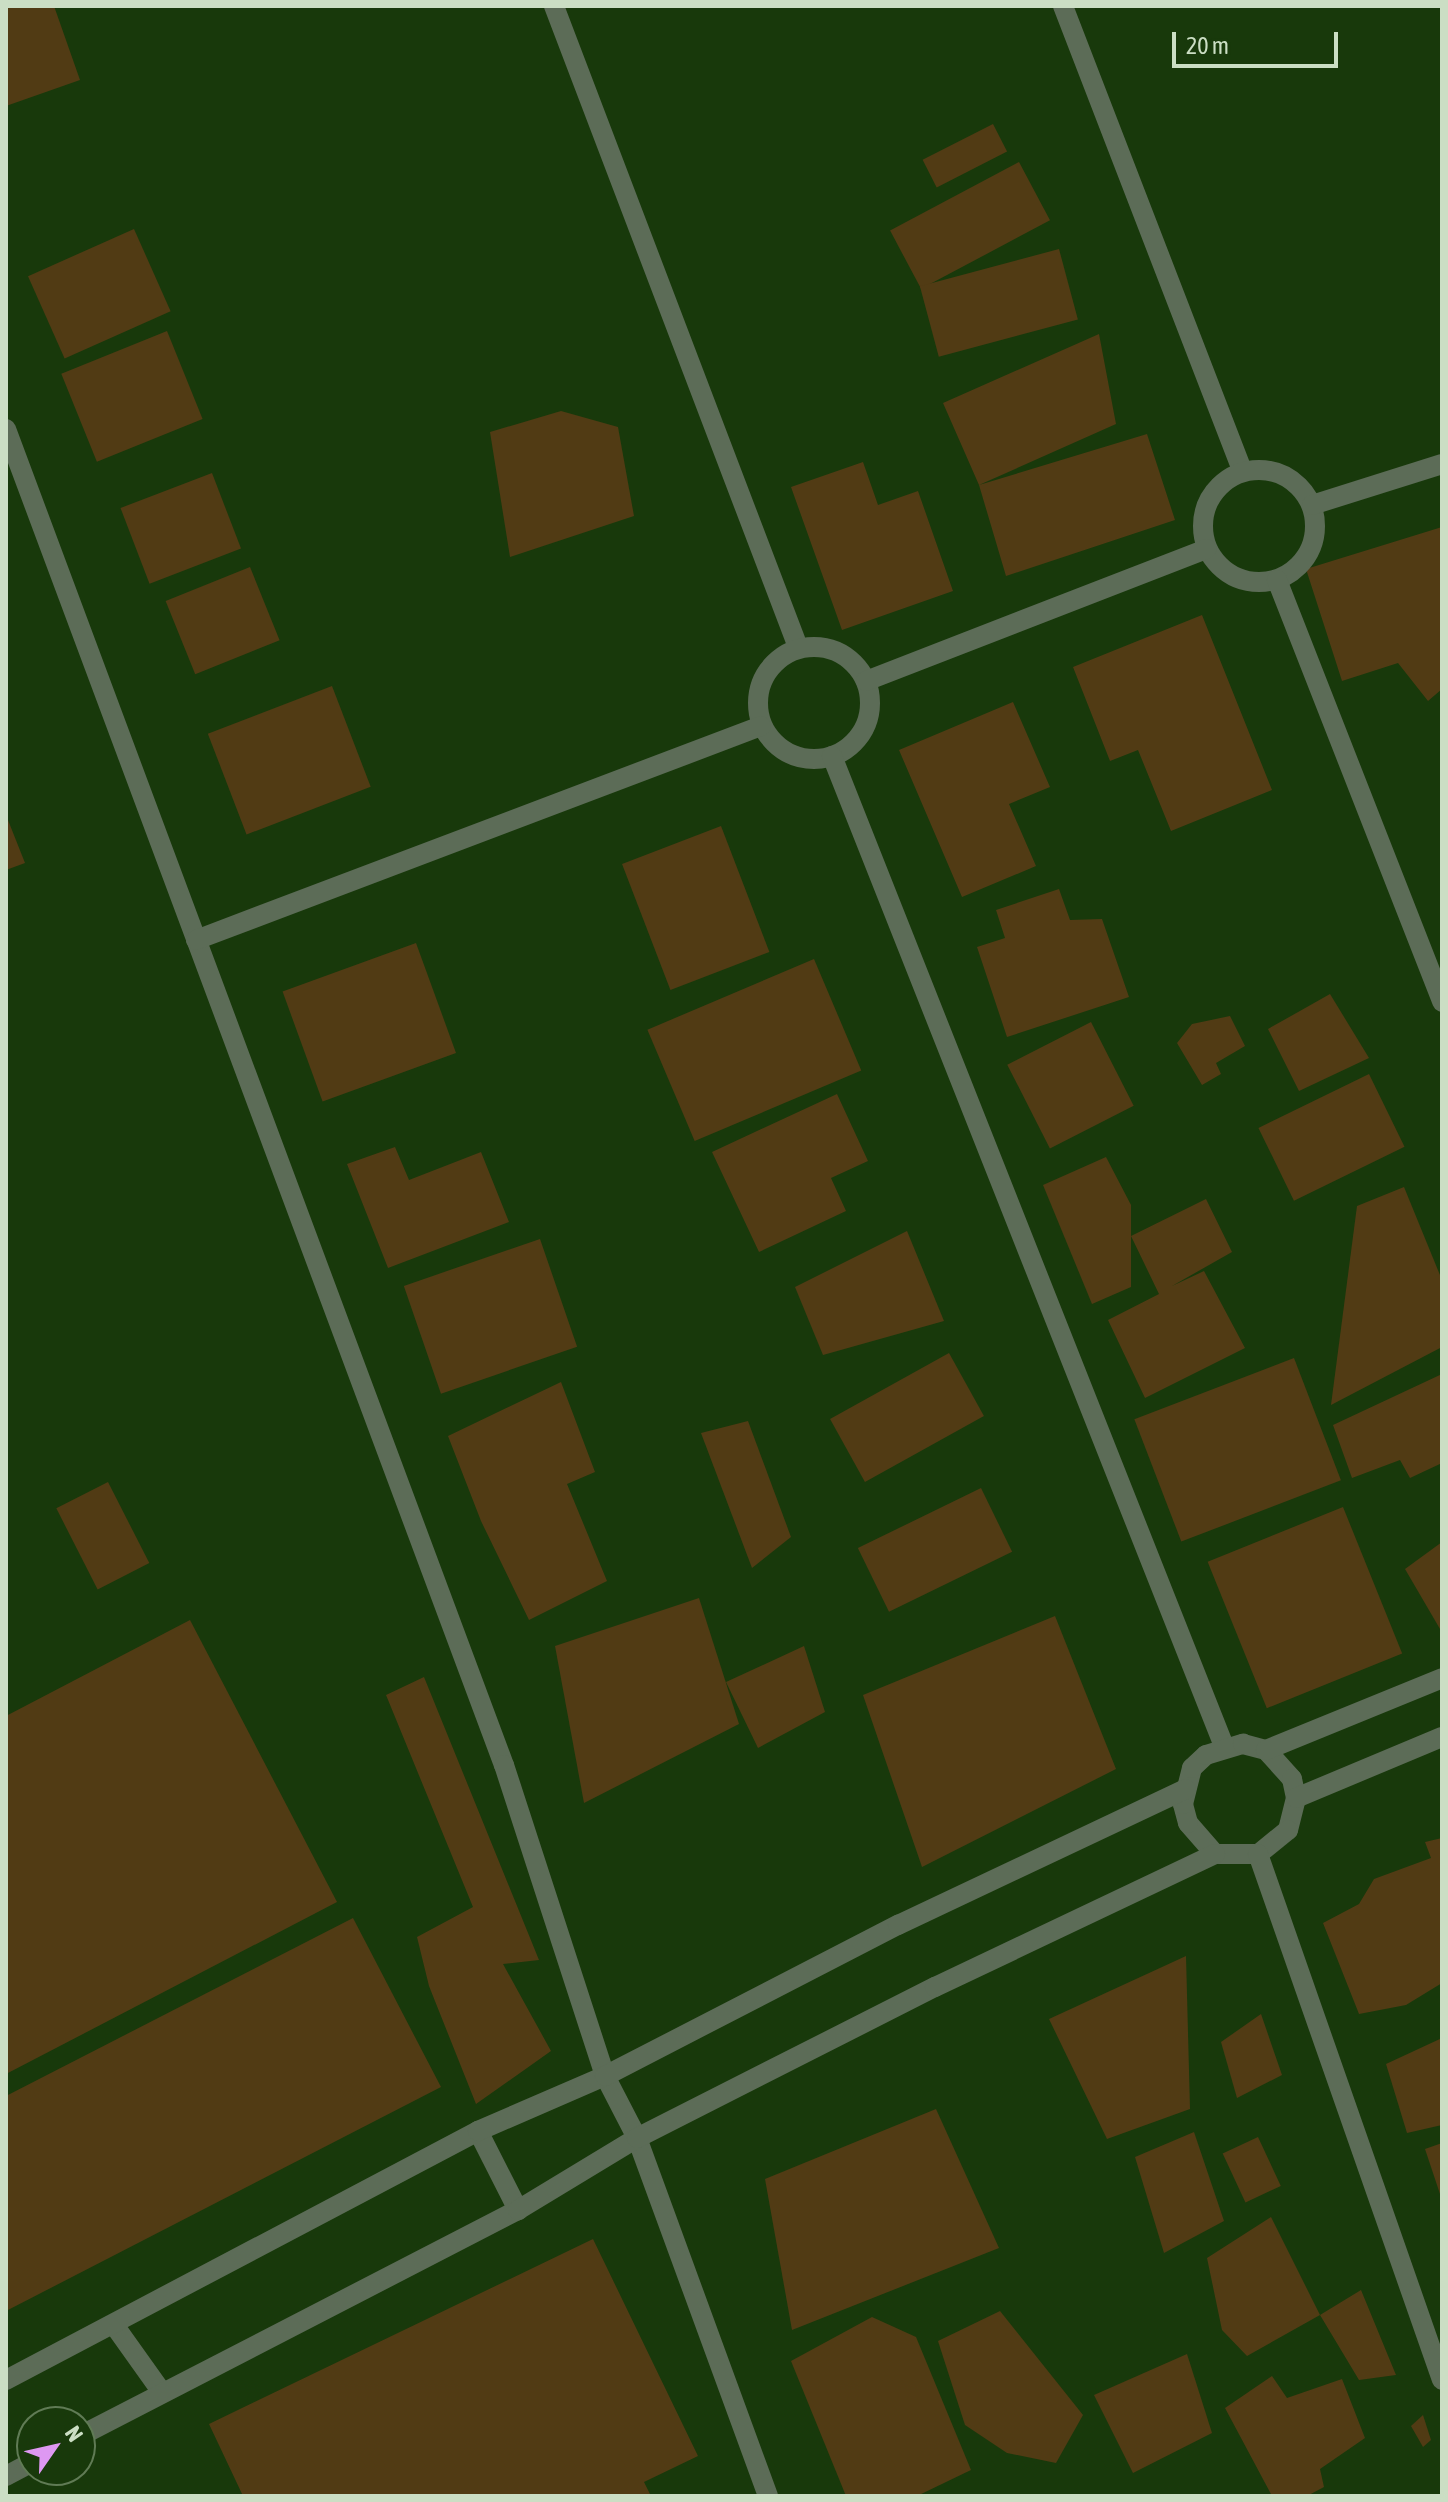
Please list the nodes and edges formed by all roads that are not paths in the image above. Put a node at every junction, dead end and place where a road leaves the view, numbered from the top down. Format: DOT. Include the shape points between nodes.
graph roads {
  1 [pos="554,6"];
  2 [pos="1063,6"];
  3 [pos="6,429"];
  4 [pos="1442,464"];
  5 [pos="1242,471"];
  6 [pos="1312,505"];
  7 [pos="1206,549"];
  8 [pos="1277,580"];
  9 [pos="798,647"];
  10 [pos="866,681"];
  11 [pos="761,726"];
  12 [pos="832,756"];
  13 [pos="196,940"];
  14 [pos="1442,1002"];
  15 [pos="1442,1678"];
  16 [pos="1442,1737"];
  17 [pos="1224,1746"];
  18 [pos="1266,1750"];
  19 [pos="1186,1789"];
  20 [pos="1296,1798"];
  21 [pos="1215,1854"];
  22 [pos="1258,1854"];
  23 [pos="605,2076"];
  24 [pos="478,2131"];
  25 [pos="637,2138"];
  26 [pos="518,2210"];
  27 [pos="114,2325"];
  28 [pos="6,2380"];
  29 [pos="1442,2380"];
  30 [pos="161,2391"];
  31 [pos="96,2427"];
  32 [pos="768,2496"];
  1 -- 9 [label="street"];
  2 -- 5 [label="street"];
  3 -- 13 [label="street"];
  4 -- 6 [label="street"];
  5 -- 6 [label="street" via="1262,469 1285,476"];
  5 -- 7 [label="street" via="1212,494 1204,512"];
  6 -- 8 [label="street" via="1312,544 1294,571"];
  7 -- 8 [label="street" via="1233,577 1257,583"];
  7 -- 10 [label="street"];
  8 -- 14 [label="street"];
  9 -- 10 [label="street" via="838,652 855,663"];
  9 -- 11 [label="street" via="767,670 758,687"];
  10 -- 12 [label="street" via="869,718 848,748"];
  11 -- 12 [label="street" via="773,743 791,754 811,759"];
  11 -- 13 [label="street"];
  12 -- 17 [label="street"];
  13 -- 23 [label="street" via="504,1765"];
  15 -- 18 [label="street"];
  16 -- 20 [label="street"];
  17 -- 18 [label="street"];
  17 -- 19 [label="street" via="1192,1768"];
  18 -- 20 [label="street" via="1282,1763"];
  19 -- 21 [label="street" via="1188,1823"];
  19 -- 23 [label="street" via="898,1925"];
  20 -- 22 [label="street" via="1288,1830"];
  21 -- 22 [label="street"];
  21 -- 25 [label="street"];
  22 -- 29 [label="street"];
  23 -- 24 [label="street"];
  23 -- 25 [label="street"];
  24 -- 26 [label="street"];
  24 -- 27 [label="street"];
  25 -- 26 [label="street"];
  25 -- 32 [label="street"];
  26 -- 30 [label="street"];
  27 -- 28 [label="street"];
  27 -- 30 [label="street"];
  30 -- 31 [label="street"];
}
